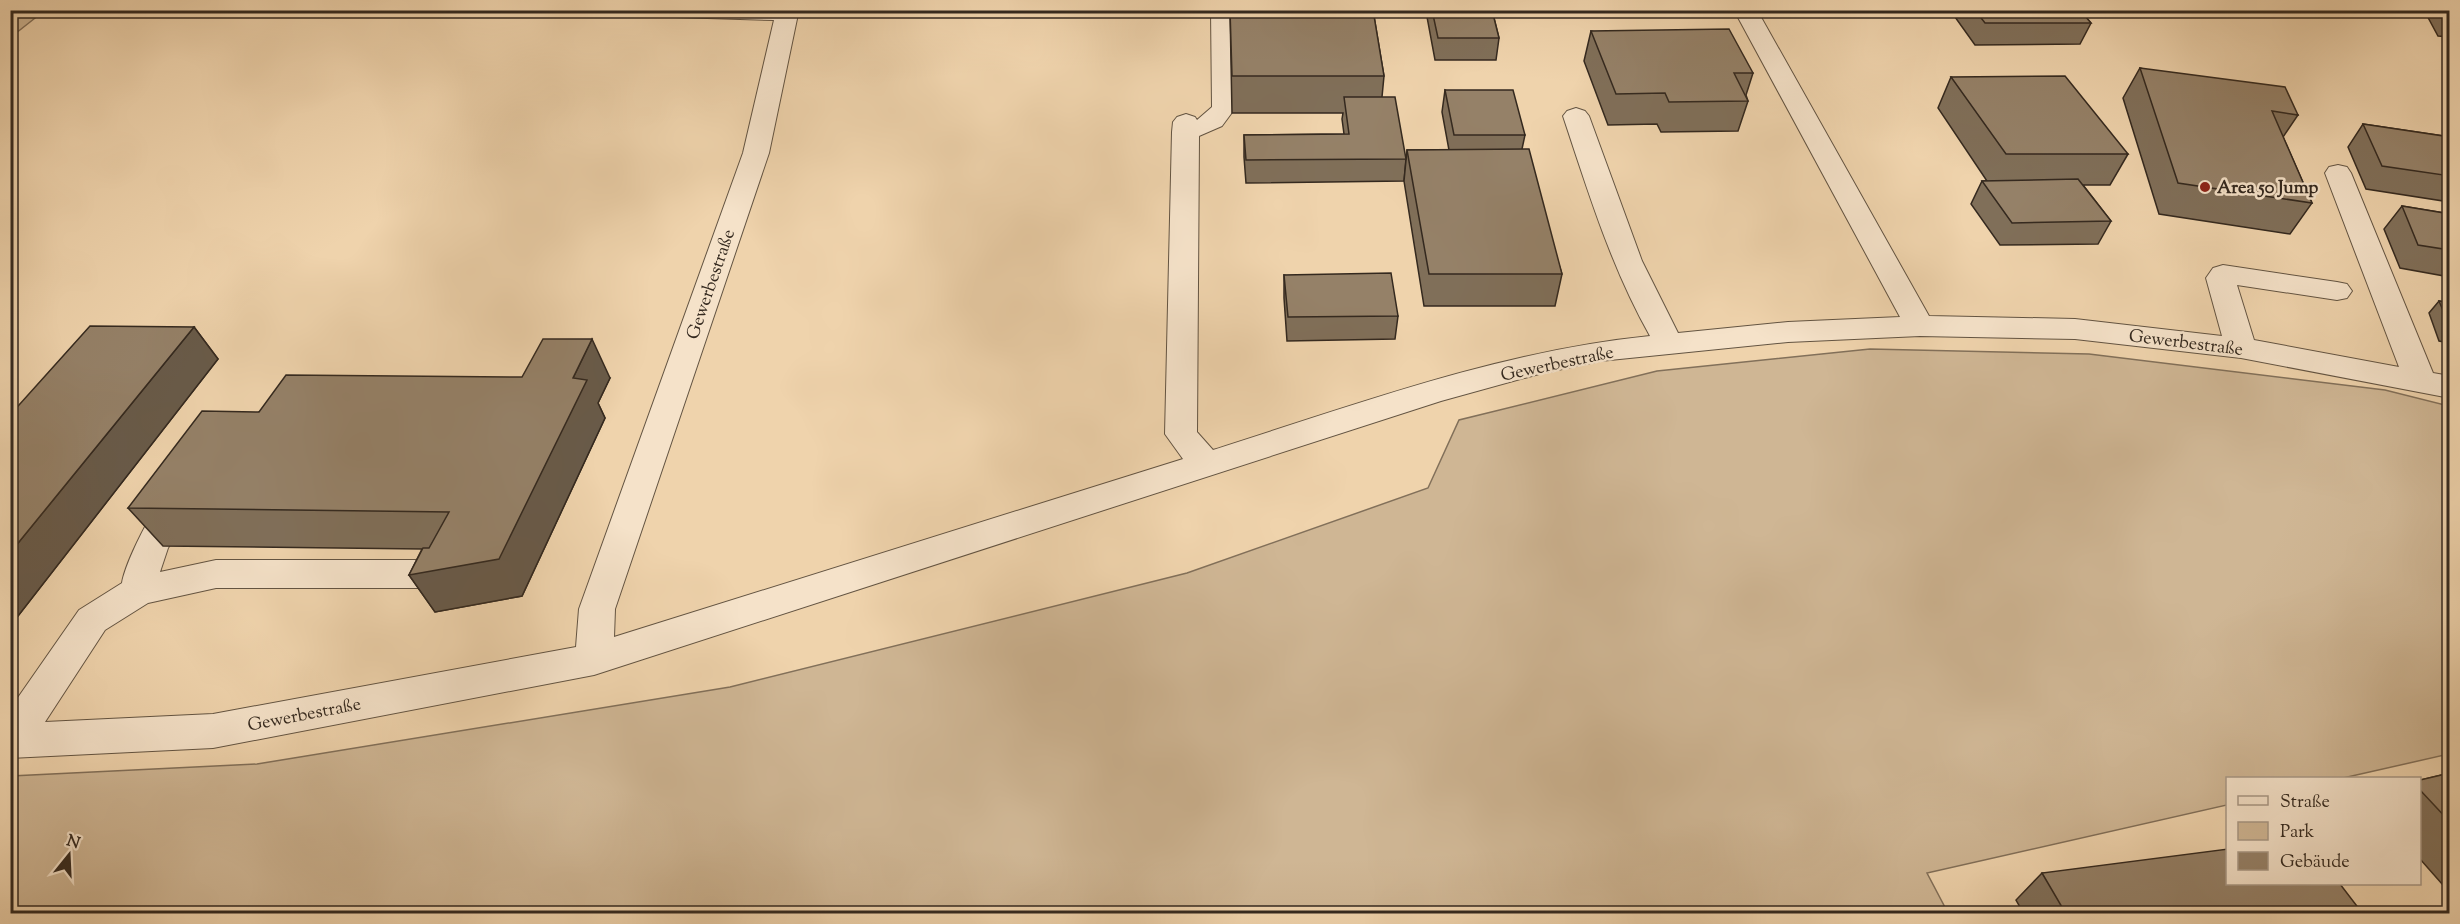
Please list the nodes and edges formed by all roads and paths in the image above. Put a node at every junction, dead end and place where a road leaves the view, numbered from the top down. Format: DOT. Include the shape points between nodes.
graph roads {
  1 [pos="675,10"];
  2 [pos="1222,10"];
  3 [pos="1745,10"];
  4 [pos="790,12"];
  5 [pos="1576,116"];
  6 [pos="2338,173"];
  7 [pos="2337,291"];
  8 [pos="1920,327"];
  9 [pos="1669,343"];
  10 [pos="2241,348"];
  11 [pos="2435,384"];
  12 [pos="1208,466"];
  13 [pos="197,480"];
  14 [pos="427,574"];
  15 [pos="139,591"];
  16 [pos="594,659"];
  17 [pos="11,741"];
  1 -- 4 [label="street, Gewerbestraße"];
  2 -- 12 [label="street" via="1224,107 1220,117 1206,126 1186,127 1181,434"];
  3 -- 8 [label="street"];
  4 -- 16 [label="street, Gewerbestraße" via="756,153 597,609"];
  5 -- 9 [label="street" via="1626,256 1652,316"];
  6 -- 11 [label="street"];
  7 -- 10 [label="street" via="2223,273 2220,278"];
  8 -- 9 [label="street, Gewerbestraße" via="1788,332"];
  8 -- 10 [label="street, Gewerbestraße" via="2075,329"];
  9 -- 12 [label="street, Gewerbestraße" via="1600,351 1434,392"];
  10 -- 11 [label="street, Gewerbestraße"];
  12 -- 16 [label="street, Gewerbestraße"];
  13 -- 15 [label="street" via="152,544 140,572"];
  14 -- 15 [label="street" via="216,574"];
  15 -- 17 [label="street" via="92,620"];
  16 -- 17 [label="street, Gewerbestraße" via="213,731"];
}
